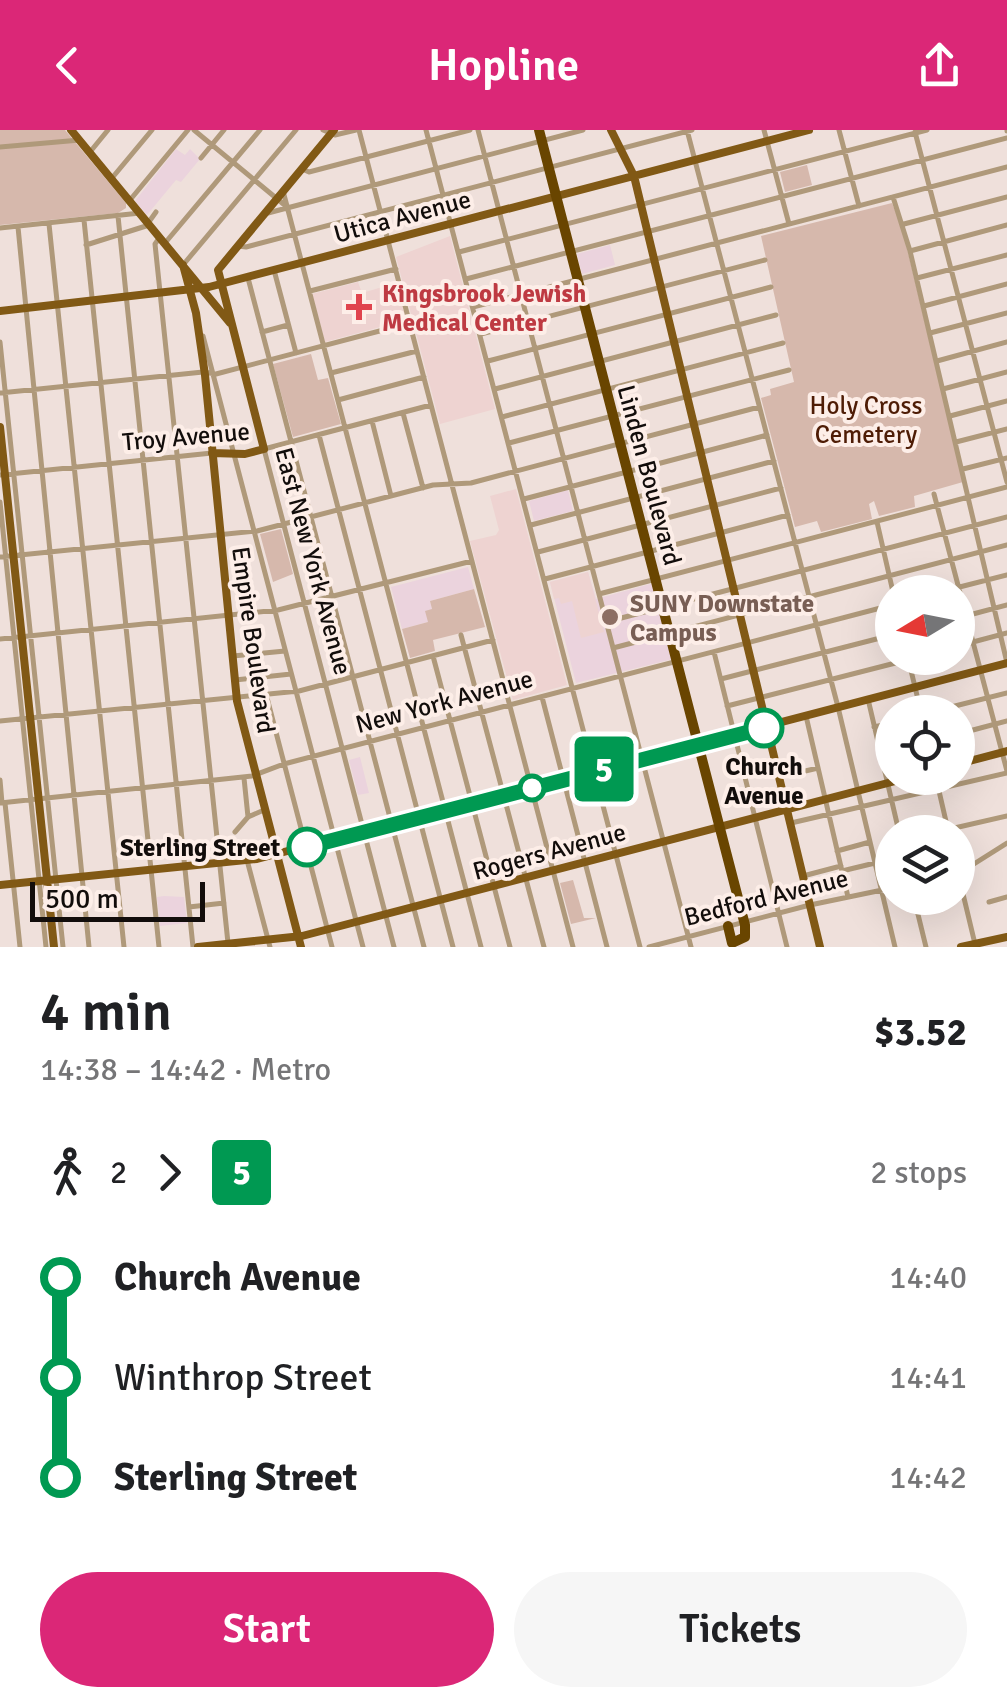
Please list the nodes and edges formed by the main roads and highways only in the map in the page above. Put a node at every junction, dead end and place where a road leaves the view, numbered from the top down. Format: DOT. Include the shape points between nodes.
graph roads {
  1 [pos="70,130"];
  2 [pos="611,130"];
  3 [pos="809,130"];
  4 [pos="329,132"];
  5 [pos="541,135"];
  6 [pos="634,176"];
  7 [pos="557,196"];
  8 [pos="183,266"];
  9 [pos="221,284"];
  10 [pos="202,288"];
  11 [pos="191,290"];
  12 [pos="0,311"];
  13 [pos="232,326"];
  14 [pos="0,427"];
  15 [pos="264,449"];
  16 [pos="212,453"];
  17 [pos="6,474"];
  18 [pos="10,556"];
  19 [pos="1007,663"];
  20 [pos="768,726"];
  21 [pos="699,744"];
  22 [pos="1004,752"];
  23 [pos="975,760"];
  24 [pos="875,786"];
  25 [pos="788,809"];
  26 [pos="720,826"];
  27 [pos="276,854"];
  28 [pos="47,880"];
  29 [pos="0,885"];
  30 [pos="728,926"];
  31 [pos="745,928"];
  32 [pos="298,937"];
  33 [pos="1007,937"];
  34 [pos="269,943"];
  35 [pos="731,945"];
  36 [pos="228,946"];
  37 [pos="976,946"];
  38 [pos="54,947"];
  39 [pos="196,947"];
  40 [pos="301,947"];
  41 [pos="750,947"];
  42 [pos="820,947"];
  43 [pos="961,947"];
  1 -- 8 [label="main road, East New York Avenue"];
  2 -- 6 [label="main road"];
  3 -- 6 [label="main road, Utica Avenue"];
  4 -- 9 [label="main road, East New York Avenue" via="218,270"];
  5 -- 7 [label="highway, Linden Boulevard"];
  6 -- 7 [label="main road, Utica Avenue"];
  6 -- 20 [label="main road"];
  7 -- 9 [label="main road, Utica Avenue"];
  7 -- 21 [label="highway, Linden Boulevard"];
  8 -- 10 [label="main road, East New York Avenue"];
  8 -- 11 [label="main road, Empire Boulevard"];
  9 -- 10 [label="main road, Utica Avenue"];
  9 -- 13 [label="main road, East New York Avenue"];
  10 -- 11 [label="main road, Utica Avenue"];
  10 -- 13 [label="main road, East New York Avenue"];
  11 -- 12 [label="main road, Utica Avenue"];
  11 -- 16 [label="main road, Empire Boulevard" via="208,373"];
  13 -- 15 [label="main road, East New York Avenue"];
  14 -- 17 [label="main road"];
  15 -- 16 [label="main road, Troy Avenue"];
  16 -- 27 [label="main road, Empire Boulevard" via="236,696"];
  17 -- 18 [label="main road"];
  18 -- 28 [label="main road"];
  19 -- 20 [label="main road"];
  20 -- 21 [label="main road"];
  20 -- 25 [label="main road"];
  21 -- 26 [label="highway, Linden Boulevard"];
  21 -- 27 [label="main road"];
  22 -- 23 [label="main road"];
  24 -- 25 [label="main road, Rogers Avenue"];
  25 -- 26 [label="main road, Rogers Avenue"];
  25 -- 42 [label="main road"];
  26 -- 31 [label="highway, Linden Boulevard"];
  26 -- 32 [label="main road, Rogers Avenue"];
  27 -- 28 [label="main road"];
  27 -- 32 [label="main road, Empire Boulevard"];
  28 -- 29 [label="main road"];
  28 -- 38 [label="main road"];
  30 -- 35 [label="highway"];
  31 -- 35 [label="highway"];
  31 -- 41 [label="main road, Linden Boulevard"];
  32 -- 34 [label="main road, Rogers Avenue"];
  32 -- 40 [label="main road, Empire Boulevard"];
  33 -- 37 [label="main road"];
  34 -- 36 [label="main road, Rogers Avenue"];
  36 -- 39 [label="main road, Rogers Avenue"];
  37 -- 43 [label="main road"];
}
